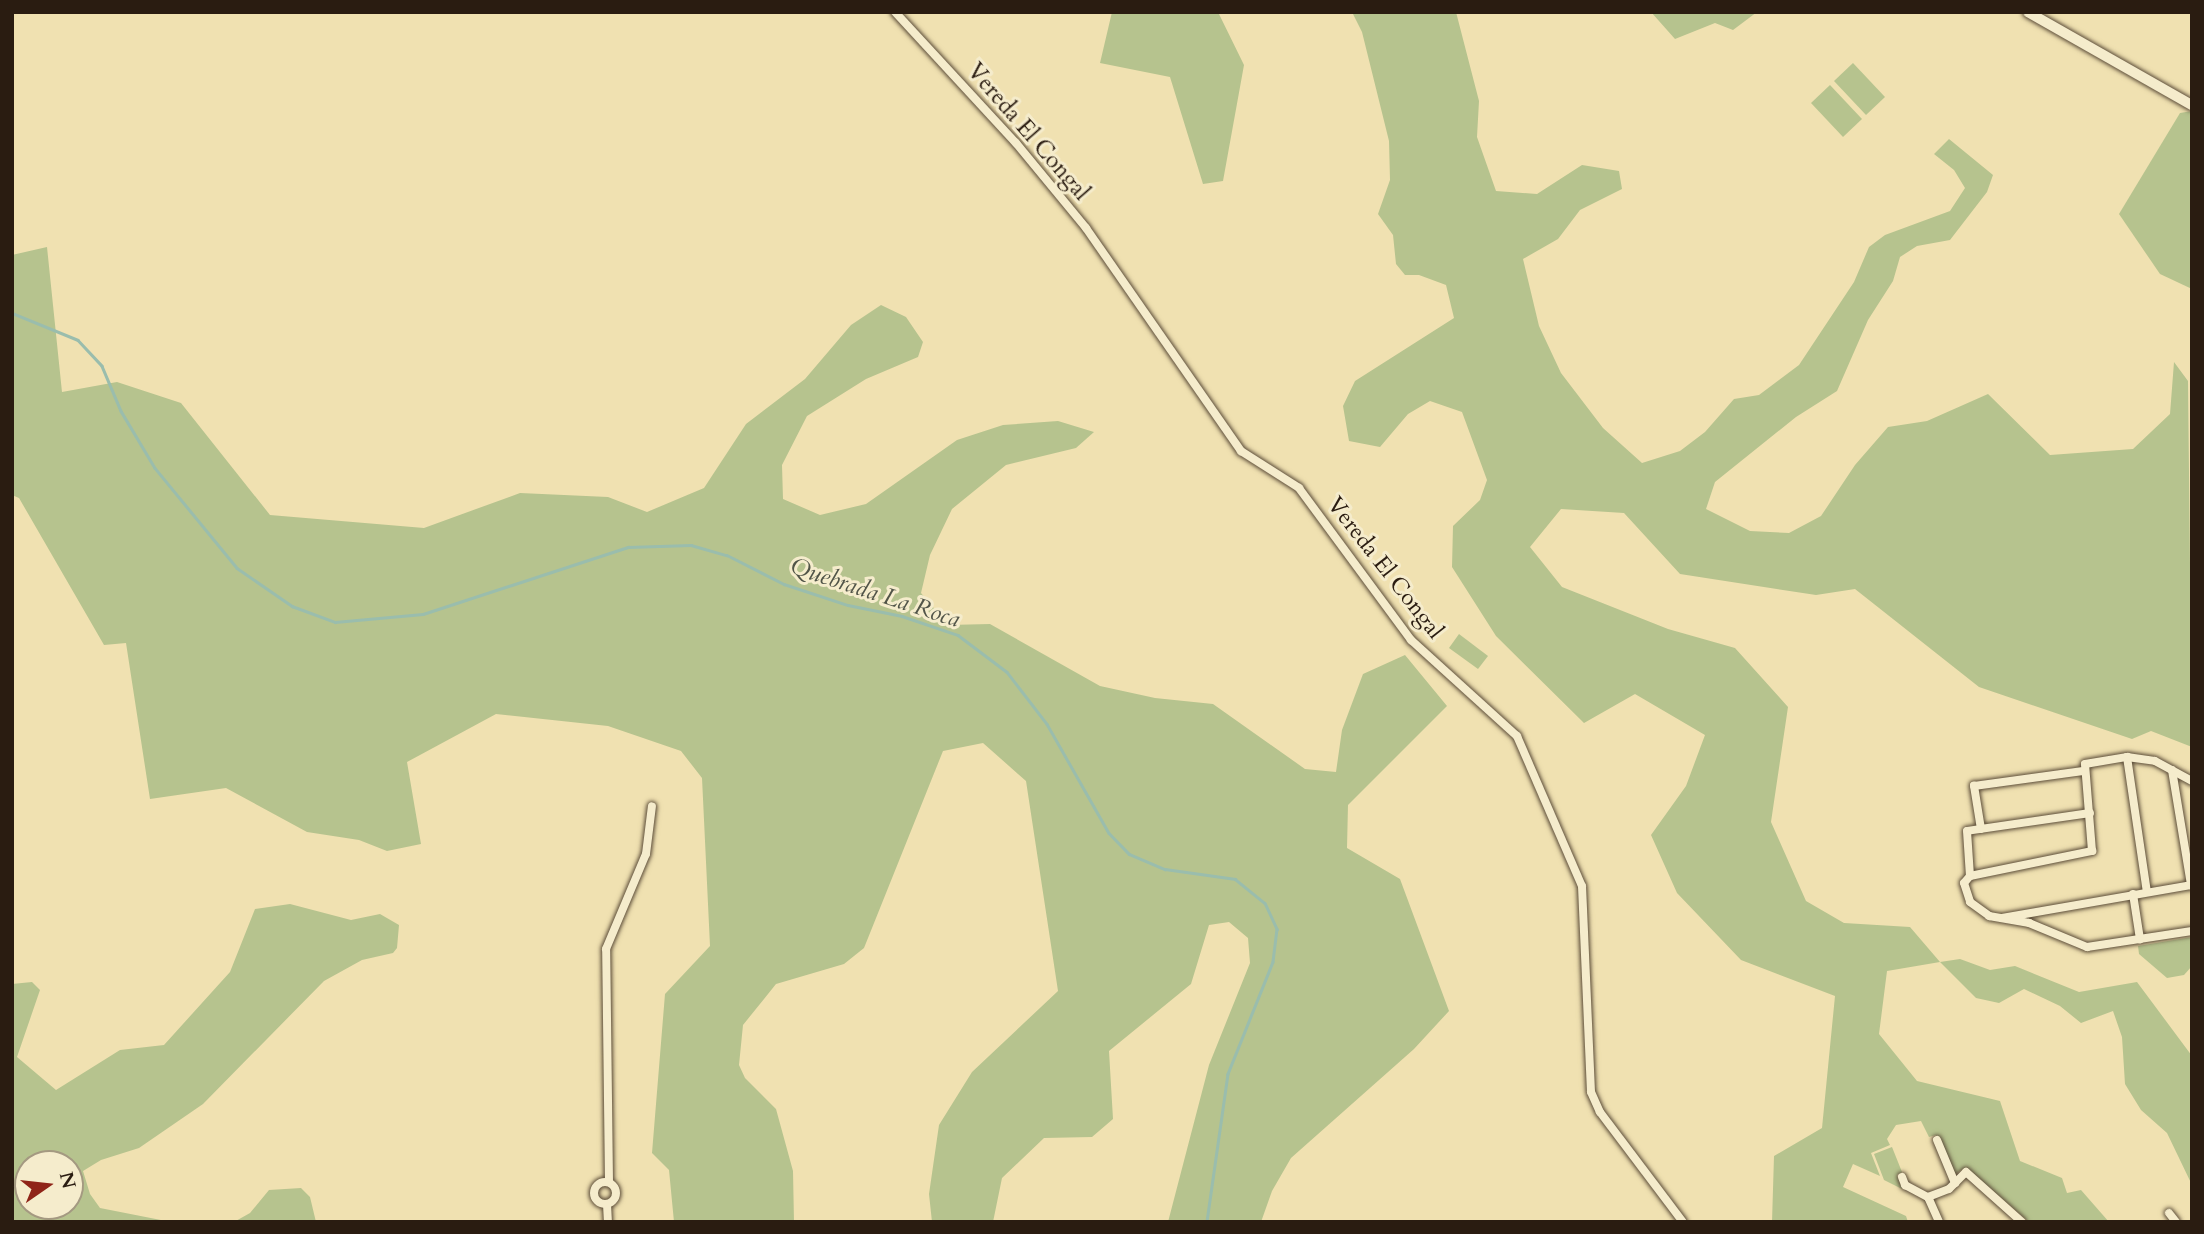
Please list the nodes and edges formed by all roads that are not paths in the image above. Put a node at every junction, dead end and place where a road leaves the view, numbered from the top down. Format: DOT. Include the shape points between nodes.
graph roads {
  1 [pos="895,12"];
  2 [pos="2028,12"];
  3 [pos="2188,103"];
  4 [pos="2127,757"];
  5 [pos="2172,770"];
  6 [pos="2083,771"];
  7 [pos="2192,781"];
  8 [pos="652,806"];
  9 [pos="2090,813"];
  10 [pos="1980,829"];
  11 [pos="1970,876"];
  12 [pos="2191,885"];
  13 [pos="2147,892"];
  14 [pos="2133,894"];
  15 [pos="2002,918"];
  16 [pos="2192,931"];
  17 [pos="2140,939"];
  18 [pos="1937,1140"];
  19 [pos="1902,1177"];
  20 [pos="609,1182"];
  21 [pos="1955,1183"];
  22 [pos="1928,1197"];
  23 [pos="607,1204"];
  24 [pos="2169,1213"];
  25 [pos="608,1222"];
  26 [pos="1682,1222"];
  27 [pos="1939,1222"];
  28 [pos="2022,1222"];
  29 [pos="2176,1222"];
  1 -- 26 [label="street, Vereda El Congal" via="1086,228 1241,451 1299,488 1411,640 1517,736 1582,886 1591,1092 1600,1112"];
  2 -- 3 [label="main road"];
  4 -- 5 [label="street" via="2155,761"];
  4 -- 6 [label="street" via="2091,762"];
  4 -- 13 [label="street"];
  5 -- 7 [label="street"];
  5 -- 12 [label="street"];
  6 -- 9 [label="street"];
  6 -- 10 [label="street" via="1974,786"];
  8 -- 20 [label="street" via="646,854 606,949"];
  9 -- 10 [label="street"];
  9 -- 11 [label="street" via="2095,842 2087,855"];
  10 -- 11 [label="street" via="1967,831 1965,836"];
  11 -- 15 [label="street" via="1964,883 1970,902 1977,910"];
  12 -- 13 [label="street"];
  13 -- 14 [label="street"];
  14 -- 15 [label="street"];
  14 -- 17 [label="street"];
  15 -- 17 [label="street" via="2087,947"];
  16 -- 17 [label="street"];
  18 -- 21 [label="street"];
  19 -- 22 [label="street" via="1905,1185"];
  20 -- 23 [label="street" via="617,1194"];
  20 -- 23 [label="street" via="601,1182 594,1191 597,1201"];
  21 -- 22 [label="street"];
  21 -- 28 [label="street" via="1966,1172"];
  22 -- 27 [label="street"];
  23 -- 25 [label="street"];
  24 -- 29 [label="street"];
}
